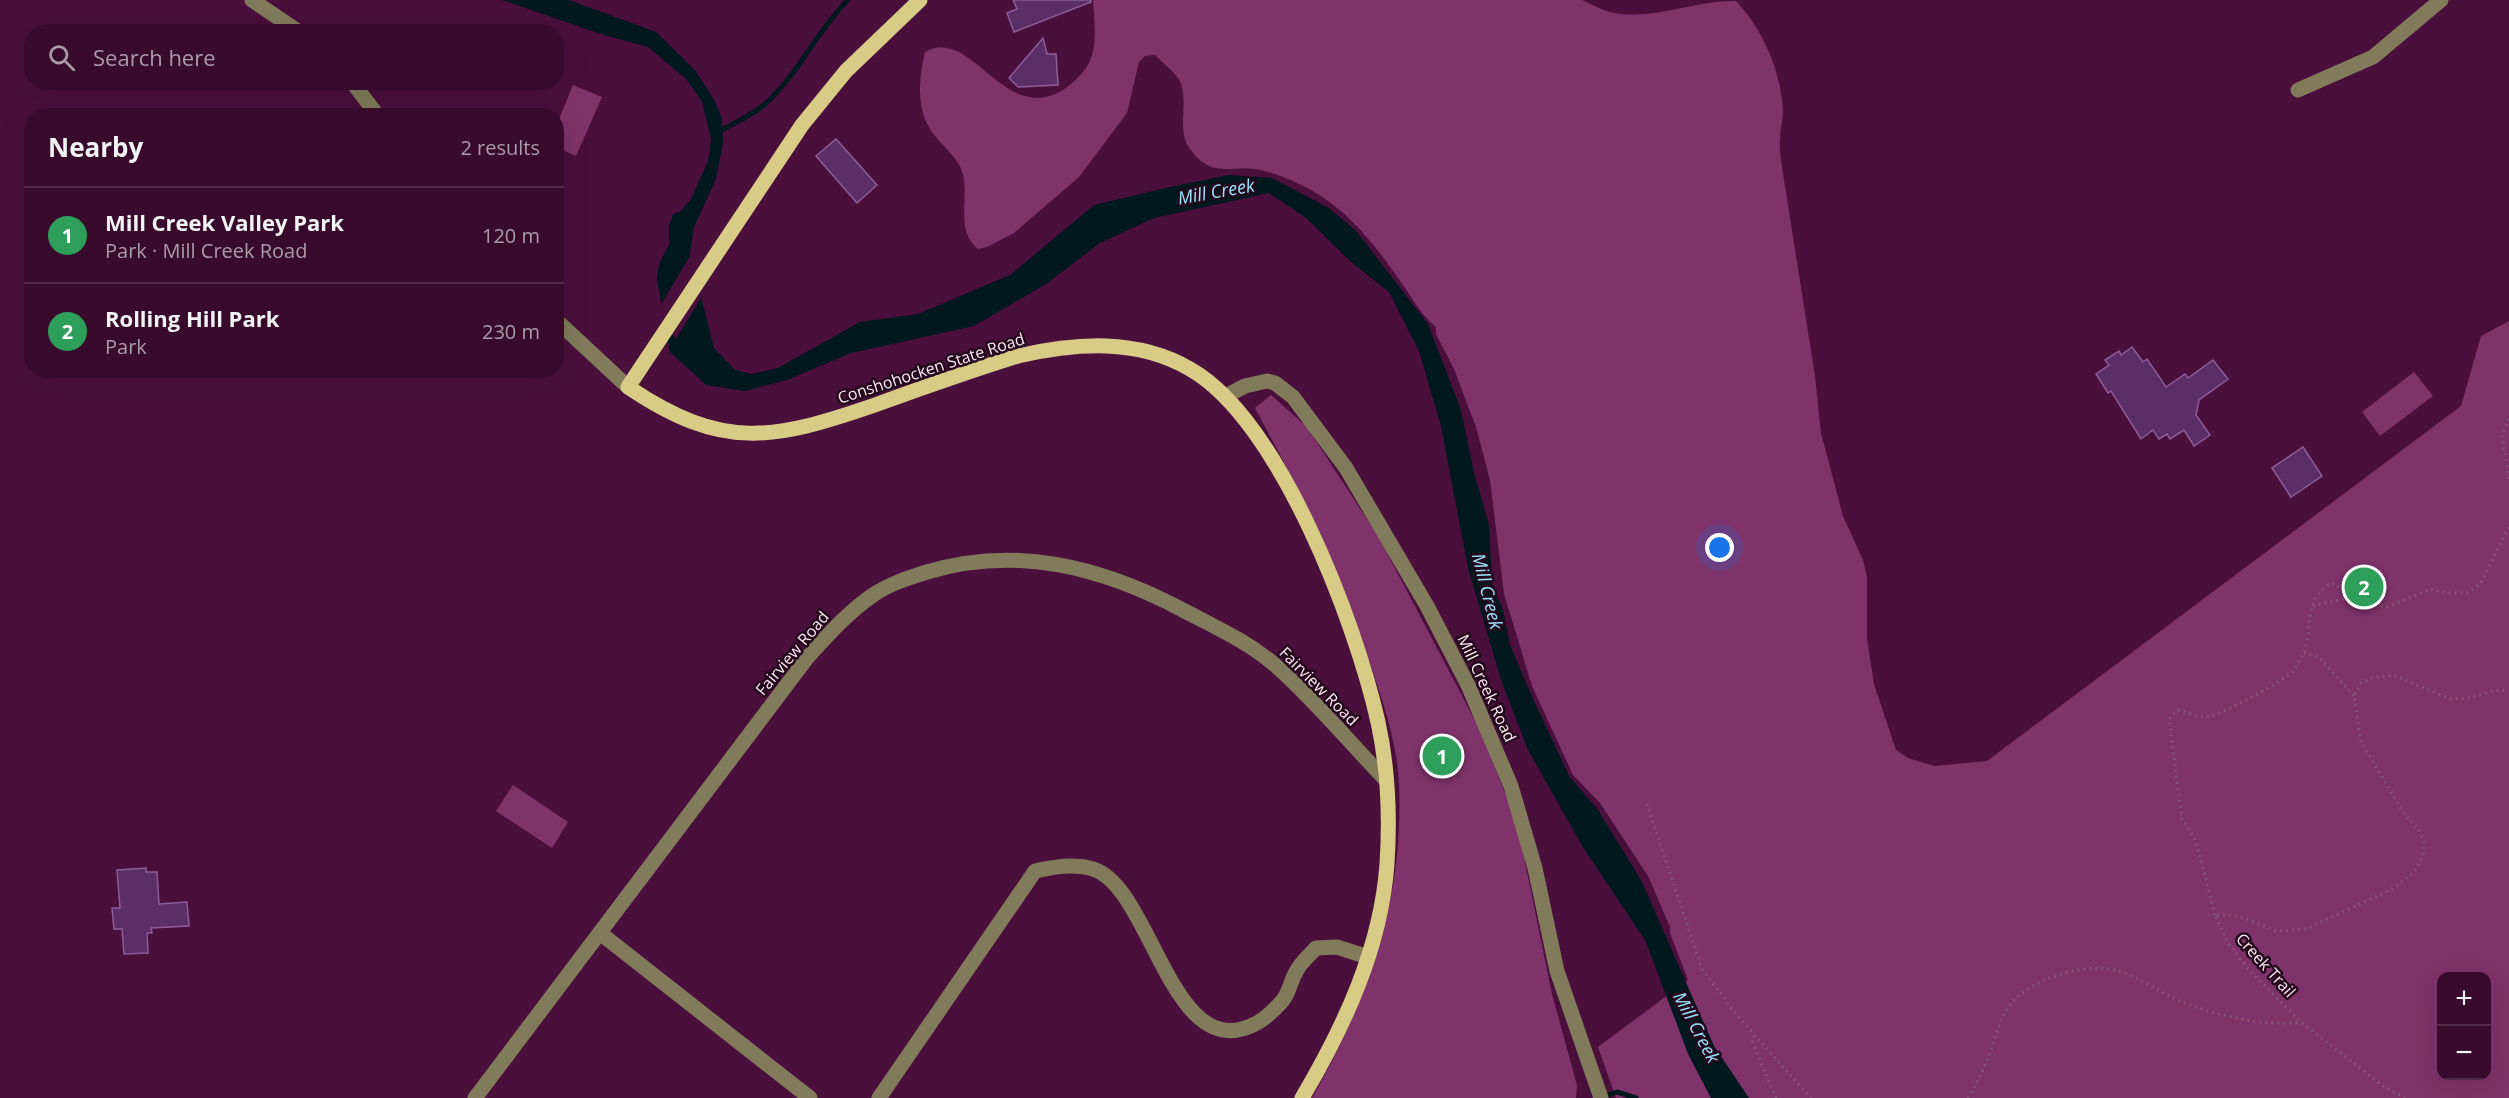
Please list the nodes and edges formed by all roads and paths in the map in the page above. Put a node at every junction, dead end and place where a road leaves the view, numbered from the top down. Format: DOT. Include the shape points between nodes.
graph roads {
  1 [pos="252,0"];
  2 [pos="920,0"];
  3 [pos="2441,0"];
  4 [pos="287,24"];
  5 [pos="358,90"];
  6 [pos="2298,90"];
  7 [pos="372,108"];
  8 [pos="564,327"];
  9 [pos="628,387"];
  10 [pos="1226,396"];
  11 [pos="2509,419"];
  12 [pos="2509,480"];
  13 [pos="2509,527"];
  14 [pos="2358,596"];
  15 [pos="2312,606"];
  16 [pos="2304,653"];
  17 [pos="2509,690"];
  18 [pos="2354,696"];
  19 [pos="1385,780"];
  20 [pos="1647,804"];
  21 [pos="2215,915"];
  22 [pos="600,933"];
  23 [pos="1368,957"];
  24 [pos="2301,1022"];
  25 [pos="1755,1036"];
  26 [pos="1600,1093"];
  27 [pos="475,1098"];
  28 [pos="810,1098"];
  29 [pos="879,1098"];
  30 [pos="1302,1098"];
  31 [pos="1776,1098"];
  32 [pos="1811,1098"];
  33 [pos="1968,1098"];
  34 [pos="2404,1098"];
  1 -- 4 [label="street"];
  2 -- 9 [label="main road" via="824,96"];
  3 -- 6 [label="street" via="2373,57"];
  5 -- 7 [label="street"];
  8 -- 9 [label="street"];
  9 -- 10 [label="main road, Conshohocken State Road" via="662,408 703,425 771,434 815,425 1018,356 1100,345 1145,350 1168,358 1208,380"];
  10 -- 19 [label="main road, Conshohocken State Road" via="1280,470 1330,578 1372,698"];
  10 -- 26 [label="street, Mill Creek Road" via="1267,381 1293,397 1346,468 1427,606 1468,685 1511,786 1535,868 1557,971"];
  11 -- 12 [label="path" via="2502,436"];
  13 -- 14 [label="path" via="2480,584 2467,593 2431,589 2387,607 2370,604"];
  14 -- 15 [label="path"];
  14 -- 15 [label="path" via="2332,583 2320,590"];
  15 -- 16 [label="path"];
  16 -- 18 [label="path" via="2319,657"];
  16 -- 21 [label="path" via="2292,673 2211,716 2178,710 2169,719 2182,819 2196,841"];
  17 -- 18 [label="path" via="2450,699 2393,675 2361,683"];
  18 -- 21 [label="path, Creek Trail" via="2361,742 2404,815 2419,829 2424,843 2423,856 2414,872 2394,888 2306,929 2277,931 2235,915"];
  19 -- 22 [label="street, Fairview Road" via="1275,665 1227,633 1144,590 1080,568 1044,561 973,562 904,579 873,595 839,623 807,658"];
  19 -- 23 [label="main road, Conshohocken State Road" via="1387,865"];
  20 -- 25 [label="path" via="1699,963"];
  21 -- 24 [label="path, Creek Trail" via="2228,943"];
  22 -- 27 [label="street, Fairview Road"];
  22 -- 28 [label="street"];
  23 -- 29 [label="street" via="1337,947 1316,948 1296,970 1284,999 1256,1024 1230,1032 1211,1025 1184,1004 1124,895 1109,880 1094,869 1060,866 1035,871"];
  23 -- 30 [label="main road, Conshohocken State Road" via="1336,1037"];
  24 -- 33 [label="path, Creek Trail" via="2265,1024 2201,1008 2112,969 2076,969 2045,980 2016,999 1995,1030 1986,1064"];
  24 -- 34 [label="path"];
  25 -- 31 [label="path" via="1752,1041"];
  25 -- 32 [label="path"];
}
